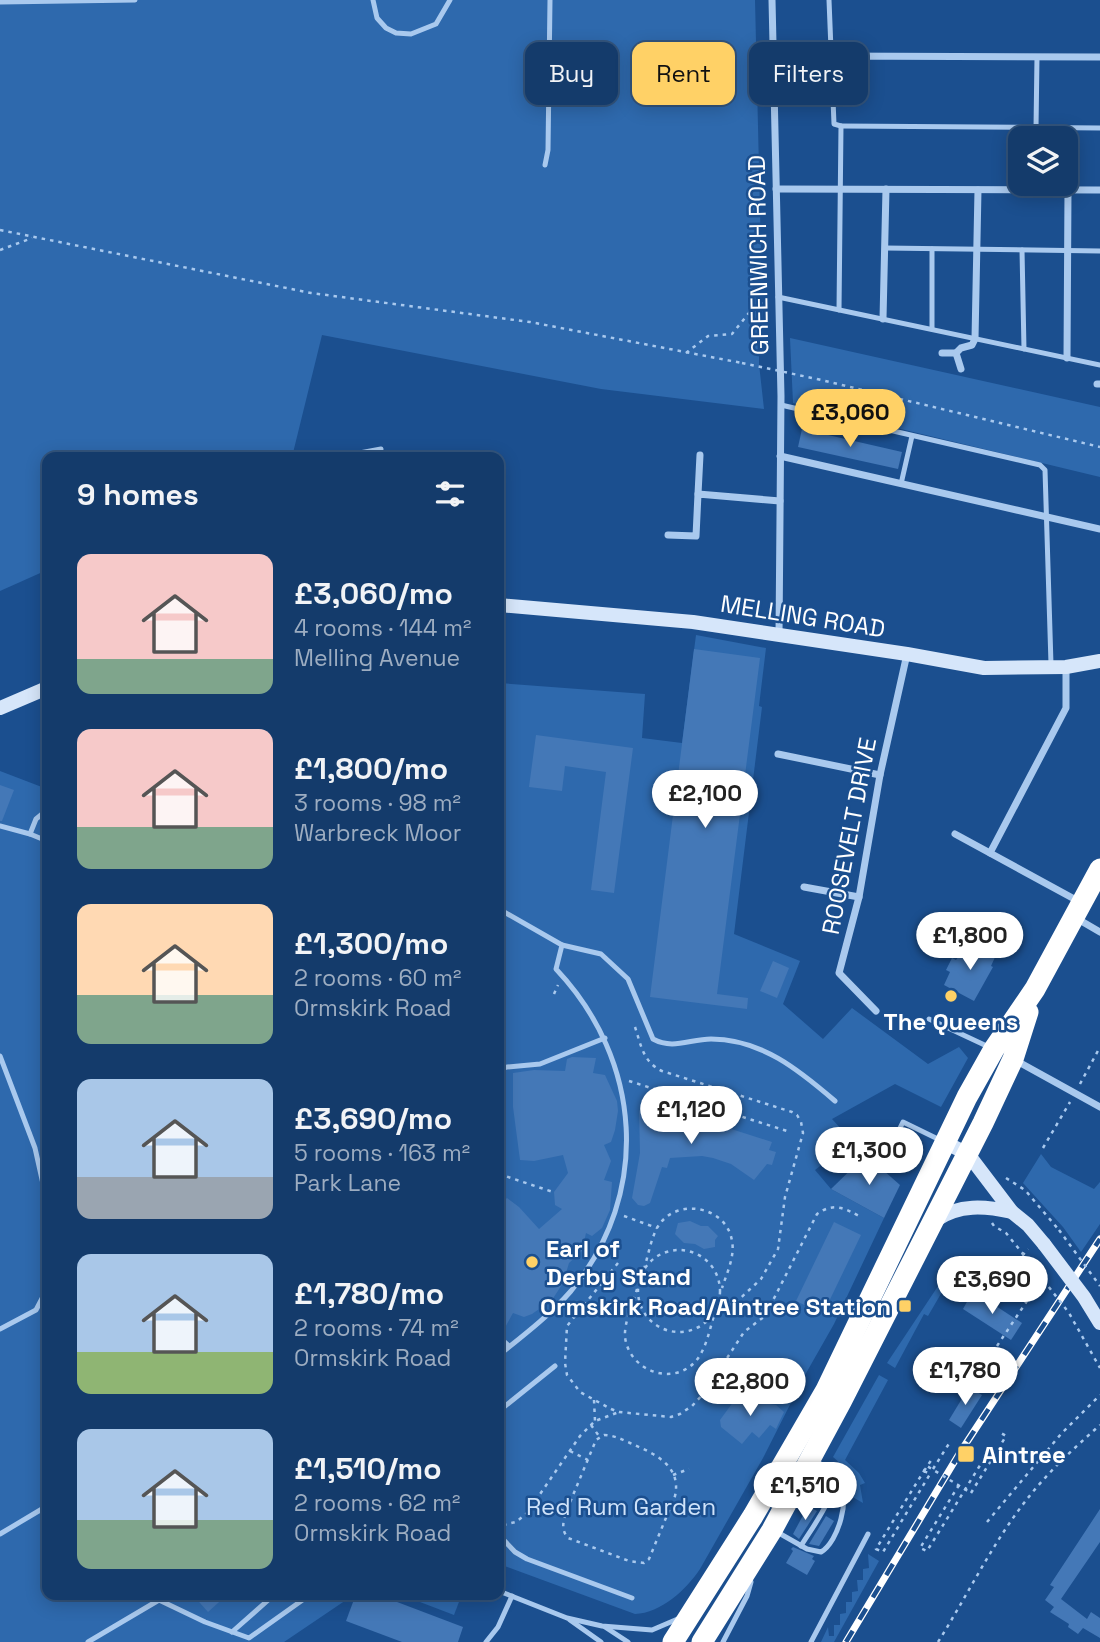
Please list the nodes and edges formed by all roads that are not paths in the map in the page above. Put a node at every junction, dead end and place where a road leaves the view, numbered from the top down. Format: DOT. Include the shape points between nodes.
graph roads {
  1 [pos="135,0"];
  2 [pos="373,0"];
  3 [pos="450,0"];
  4 [pos="550,0"];
  5 [pos="772,0"];
  6 [pos="829,0"];
  7 [pos="0,2"];
  8 [pos="773,42"];
  9 [pos="830,42"];
  10 [pos="868,56"];
  11 [pos="1037,57"];
  12 [pos="1100,57"];
  13 [pos="775,105"];
  14 [pos="833,105"];
  15 [pos="841,126"];
  16 [pos="1032,126"];
  17 [pos="1008,128"];
  18 [pos="1078,128"];
  19 [pos="1100,128"];
  20 [pos="545,165"];
  21 [pos="1008,188"];
  22 [pos="776,189"];
  23 [pos="839,189"];
  24 [pos="886,189"];
  25 [pos="978,190"];
  26 [pos="1078,190"];
  27 [pos="1100,190"];
  28 [pos="1068,196"];
  29 [pos="885,248"];
  30 [pos="932,249"];
  31 [pos="977,250"];
  32 [pos="1022,250"];
  33 [pos="1068,251"];
  34 [pos="1100,251"];
  35 [pos="778,301"];
  36 [pos="839,310"];
  37 [pos="883,319"];
  38 [pos="932,329"];
  39 [pos="975,339"];
  40 [pos="1024,349"];
  41 [pos="956,353"];
  42 [pos="942,354"];
  43 [pos="1067,358"];
  44 [pos="1100,365"];
  45 [pos="961,369"];
  46 [pos="781,405"];
  47 [pos="912,436"];
  48 [pos="381,450"];
  49 [pos="369,452"];
  50 [pos="700,455"];
  51 [pos="780,456"];
  52 [pos="901,484"];
  53 [pos="698,494"];
  54 [pos="780,501"];
  55 [pos="1046,517"];
  56 [pos="1100,529"];
  57 [pos="668,535"];
  58 [pos="504,605"];
  59 [pos="779,636"];
  60 [pos="907,654"];
  61 [pos="1100,661"];
  62 [pos="1059,667"];
  63 [pos="42,690"];
  64 [pos="0,708"];
  65 [pos="778,754"];
  66 [pos="880,775"];
  67 [pos="42,814"];
  68 [pos="0,826"];
  69 [pos="30,834"];
  70 [pos="955,834"];
  71 [pos="42,839"];
  72 [pos="990,853"];
  73 [pos="1100,869"];
  74 [pos="804,887"];
  75 [pos="859,897"];
  76 [pos="1078,910"];
  77 [pos="504,912"];
  78 [pos="1100,932"];
  79 [pos="562,945"];
  80 [pos="1035,989"];
  81 [pos="877,1011"];
  82 [pos="929,1019"];
  83 [pos="605,1038"];
  84 [pos="994,1049"];
  85 [pos="0,1056"];
  86 [pos="1013,1059"];
  87 [pos="504,1068"];
  88 [pos="835,1101"];
  89 [pos="1100,1107"];
  90 [pos="944,1142"];
  91 [pos="968,1154"];
  92 [pos="884,1160"];
  93 [pos="42,1180"];
  94 [pos="1012,1212"];
  95 [pos="932,1223"];
  96 [pos="42,1299"];
  97 [pos="1100,1322"];
  98 [pos="0,1329"];
  99 [pos="504,1342"];
  100 [pos="509,1346"];
  101 [pos="504,1350"];
  102 [pos="555,1366"];
  103 [pos="504,1406"];
  104 [pos="819,1463"];
  105 [pos="42,1509"];
  106 [pos="772,1530"];
  107 [pos="0,1534"];
  108 [pos="868,1534"];
  109 [pos="504,1540"];
  110 [pos="801,1546"];
  111 [pos="760,1549"];
  112 [pos="504,1593"];
  113 [pos="512,1596"];
  114 [pos="632,1598"];
  115 [pos="268,1600"];
  116 [pos="303,1600"];
  117 [pos="695,1610"];
  118 [pos="568,1618"];
  119 [pos="602,1626"];
  120 [pos="232,1632"];
  121 [pos="88,1642"];
  122 [pos="486,1642"];
  123 [pos="601,1642"];
  124 [pos="628,1642"];
  125 [pos="673,1642"];
  126 [pos="702,1642"];
  127 [pos="723,1642"];
  128 [pos="811,1642"];
  1 -- 7 [label="lane"];
  2 -- 3 [label="lane" via="377,18 386,28 411,34 436,24"];
  4 -- 20 [label="lane"];
  5 -- 8 [label="street, GREENWICH ROAD"];
  6 -- 9 [label="lane"];
  10 -- 11 [label="street"];
  11 -- 12 [label="street"];
  11 -- 16 [label="lane"];
  13 -- 22 [label="street, GREENWICH ROAD"];
  14 -- 15 [label="lane" via="834,124"];
  15 -- 17 [label="lane"];
  15 -- 23 [label="lane"];
  18 -- 19 [label="lane"];
  21 -- 25 [label="street"];
  22 -- 23 [label="street"];
  22 -- 35 [label="street, GREENWICH ROAD"];
  23 -- 24 [label="street"];
  23 -- 36 [label="lane"];
  24 -- 25 [label="street"];
  24 -- 29 [label="street"];
  25 -- 31 [label="street"];
  26 -- 27 [label="street"];
  28 -- 33 [label="street"];
  29 -- 30 [label="lane"];
  29 -- 37 [label="street"];
  30 -- 31 [label="lane"];
  30 -- 38 [label="lane"];
  31 -- 32 [label="lane"];
  31 -- 39 [label="street"];
  32 -- 33 [label="lane"];
  32 -- 40 [label="lane"];
  33 -- 34 [label="lane"];
  33 -- 43 [label="street"];
  35 -- 36 [label="lane"];
  35 -- 46 [label="street, GREENWICH ROAD"];
  36 -- 37 [label="lane"];
  37 -- 38 [label="lane"];
  38 -- 39 [label="lane"];
  39 -- 40 [label="lane"];
  39 -- 41 [label="street"];
  40 -- 43 [label="lane"];
  41 -- 42 [label="street"];
  41 -- 45 [label="street"];
  43 -- 44 [label="lane"];
  46 -- 47 [label="lane"];
  46 -- 51 [label="street, GREENWICH ROAD"];
  47 -- 52 [label="lane"];
  47 -- 55 [label="lane" via="1040,466 1045,470"];
  48 -- 49 [label="lane"];
  50 -- 53 [label="street"];
  51 -- 52 [label="street"];
  51 -- 54 [label="street, GREENWICH ROAD"];
  52 -- 55 [label="street"];
  53 -- 54 [label="street"];
  53 -- 57 [label="street" via="695,536"];
  54 -- 59 [label="street, GREENWICH ROAD"];
  55 -- 56 [label="street"];
  55 -- 62 [label="lane"];
  58 -- 59 [label="street, MELLING ROAD" via="693,622"];
  59 -- 60 [label="street, MELLING ROAD"];
  60 -- 62 [label="street, MELLING ROAD" via="984,668"];
  60 -- 66 [label="street, ROOSEVELT DRIVE"];
  61 -- 62 [label="street, MELLING ROAD"];
  62 -- 72 [label="street" via="1066,708"];
  63 -- 64 [label="street"];
  65 -- 66 [label="street"];
  66 -- 75 [label="street, ROOSEVELT DRIVE"];
  67 -- 69 [label="lane"];
  68 -- 69 [label="lane"];
  69 -- 71 [label="lane"];
  70 -- 72 [label="street"];
  72 -- 76 [label="street" via="1034,877"];
  73 -- 76 [label="highway"];
  74 -- 75 [label="street"];
  75 -- 81 [label="street, ROOSEVELT DRIVE" via="839,973"];
  76 -- 78 [label="street"];
  76 -- 80 [label="highway"];
  77 -- 79 [label="lane"];
  79 -- 83 [label="lane" via="556,969"];
  79 -- 88 [label="lane" via="601,954 628,979 653,1039 664,1045 714,1039 755,1048 798,1069"];
  80 -- 84 [label="highway"];
  80 -- 86 [label="highway"];
  82 -- 84 [label="lane"];
  83 -- 87 [label="lane" via="540,1064"];
  83 -- 100 [label="lane" via="619,1078 626,1122 626,1162 616,1214 572,1290"];
  84 -- 86 [label="street"];
  84 -- 90 [label="highway"];
  85 -- 93 [label="lane" via="35,1148"];
  86 -- 89 [label="street"];
  86 -- 91 [label="highway"];
  90 -- 91 [label="street"];
  90 -- 92 [label="lane" via="903,1122"];
  90 -- 117 [label="highway" via="826,1390"];
  91 -- 94 [label="street"];
  91 -- 95 [label="highway"];
  94 -- 95 [label="street" via="985,1206 947,1212"];
  94 -- 97 [label="street, bridge" via="1044,1244"];
  95 -- 104 [label="highway"];
  96 -- 98 [label="lane" via="36,1310"];
  99 -- 100 [label="lane"];
  100 -- 101 [label="lane"];
  102 -- 103 [label="lane"];
  104 -- 106 [label="highway"];
  104 -- 110 [label="lane" via="834,1479 834,1486"];
  104 -- 110 [label="lane" via="842,1482 844,1504 827,1548 816,1552"];
  105 -- 107 [label="lane"];
  106 -- 110 [label="lane"];
  106 -- 111 [label="highway"];
  108 -- 128 [label="lane"];
  109 -- 114 [label="lane" via="527,1559"];
  111 -- 126 [label="highway"];
  111 -- 127 [label="lane" via="747,1596"];
  112 -- 113 [label="lane"];
  113 -- 118 [label="lane"];
  113 -- 122 [label="lane"];
  115 -- 120 [label="lane"];
  116 -- 120 [label="lane" via="249,1638"];
  117 -- 119 [label="lane" via="652,1630"];
  117 -- 125 [label="highway"];
  118 -- 119 [label="lane"];
  118 -- 123 [label="lane"];
  119 -- 124 [label="lane"];
  120 -- 121 [label="lane" via="159,1600"];
}
